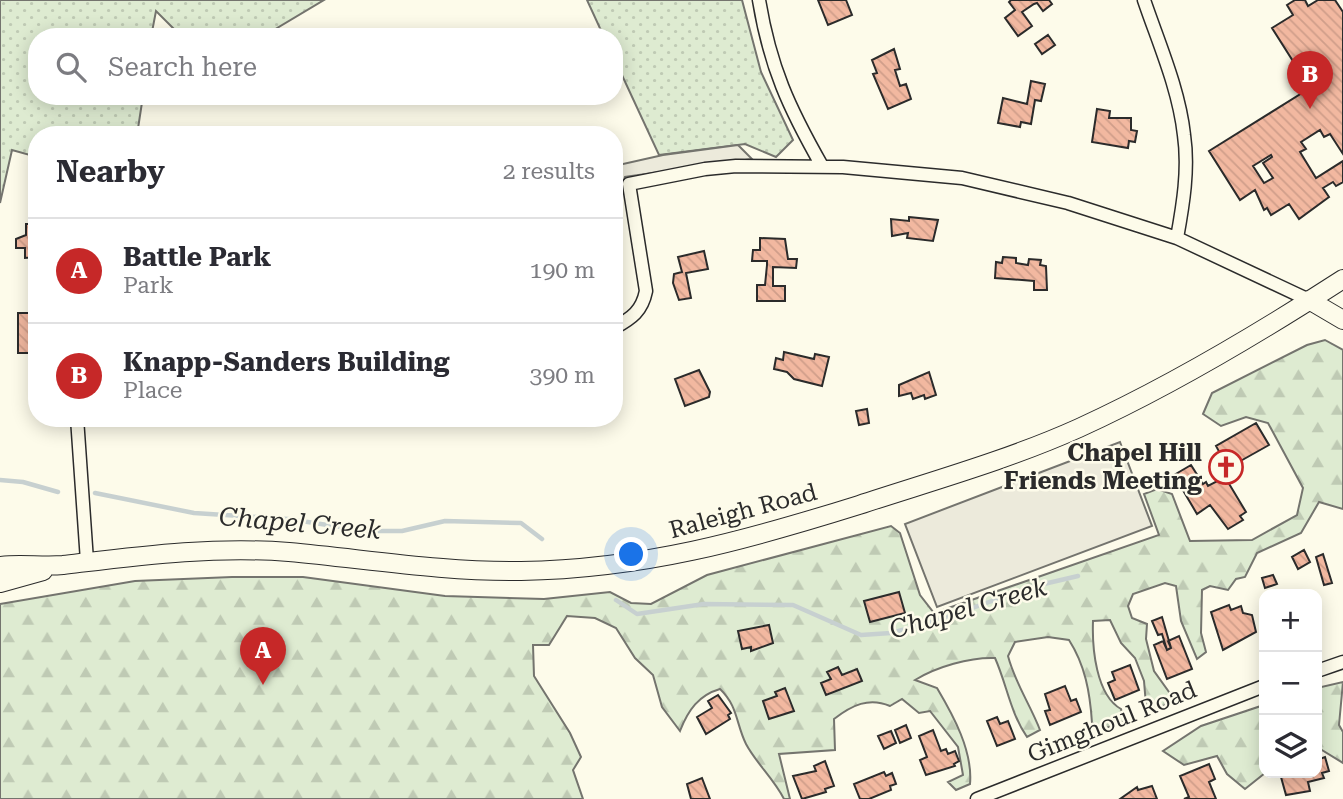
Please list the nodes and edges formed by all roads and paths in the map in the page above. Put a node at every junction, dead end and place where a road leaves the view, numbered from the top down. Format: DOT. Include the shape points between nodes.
graph roads {
  1 [pos="759,0"];
  2 [pos="1144,0"];
  3 [pos="822,166"];
  4 [pos="1177,239"];
  5 [pos="1343,279"];
  6 [pos="1309,300"];
  7 [pos="1343,320"];
  8 [pos="623,323"];
  9 [pos="78,427"];
  10 [pos="87,561"];
  11 [pos="60,565"];
  12 [pos="0,566"];
  13 [pos="0,583"];
  14 [pos="1343,662"];
  15 [pos="1322,669"];
  16 [pos="1259,688"];
  17 [pos="976,799"];
  1 -- 3 [label="street" via="780,86"];
  2 -- 4 [label="street" via="1185,138 1185,183"];
  3 -- 4 [label="street" via="962,178 1068,203"];
  3 -- 8 [label="street" via="705,169 629,184 646,291 643,305"];
  4 -- 6 [label="street"];
  5 -- 6 [label="main road, Raleigh Road"];
  6 -- 7 [label="main road"];
  6 -- 10 [label="main road, Raleigh Road" via="1160,389 1076,430 937,480 745,540 691,552 638,562 521,571 250,551 186,551"];
  9 -- 10 [label="street"];
  10 -- 11 [label="main road, Raleigh Road"];
  11 -- 12 [label="main road, Raleigh Road"];
  11 -- 13 [label="main road, Raleigh Road"];
  14 -- 15 [label="street"];
  16 -- 17 [label="street, Gimghoul Road"];
}
